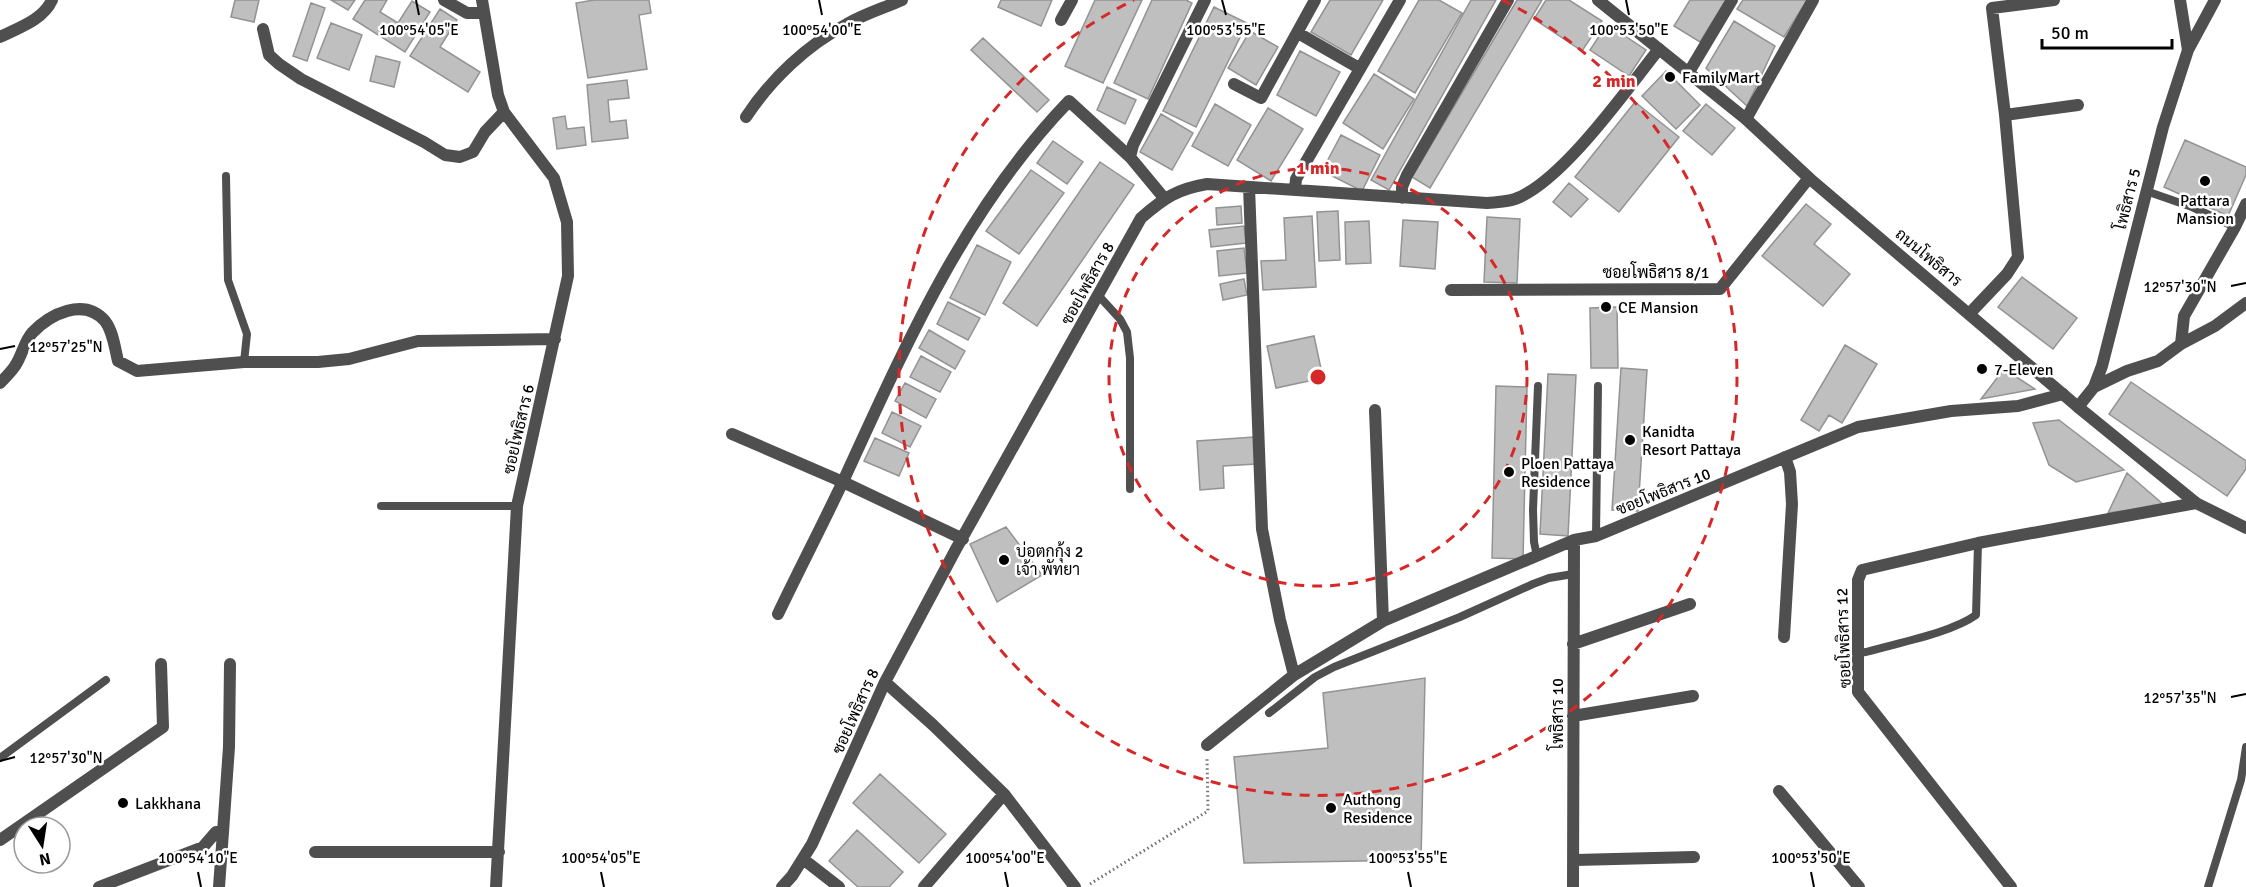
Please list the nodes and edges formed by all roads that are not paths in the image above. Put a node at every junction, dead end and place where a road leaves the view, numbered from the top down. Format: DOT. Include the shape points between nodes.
graph roads {
  1 [pos="52,0"];
  2 [pos="444,0"];
  3 [pos="483,0"];
  4 [pos="902,0"];
  5 [pos="1072,0"];
  6 [pos="1205,0"];
  7 [pos="1315,0"];
  8 [pos="1400,0"];
  9 [pos="1508,0"];
  10 [pos="1598,0"];
  11 [pos="1732,0"];
  12 [pos="1813,0"];
  13 [pos="2054,0"];
  14 [pos="2180,0"];
  15 [pos="2215,0"];
  16 [pos="483,13"];
  17 [pos="1061,20"];
  18 [pos="263,29"];
  19 [pos="1298,33"];
  20 [pos="0,37"];
  21 [pos="1659,48"];
  22 [pos="2188,50"];
  23 [pos="1359,68"];
  24 [pos="1689,72"];
  25 [pos="1233,84"];
  26 [pos="2078,105"];
  27 [pos="504,112"];
  28 [pos="2005,116"];
  29 [pos="746,117"];
  30 [pos="1746,119"];
  31 [pos="1130,157"];
  32 [pos="225,176"];
  33 [pos="1809,178"];
  34 [pos="1249,187"];
  35 [pos="1295,189"];
  36 [pos="2146,191"];
  37 [pos="1164,198"];
  38 [pos="1402,198"];
  39 [pos="2246,204"];
  40 [pos="2235,227"];
  41 [pos="1451,290"];
  42 [pos="1098,295"];
  43 [pos="2246,303"];
  44 [pos="1970,313"];
  45 [pos="555,339"];
  46 [pos="2181,344"];
  47 [pos="244,362"];
  48 [pos="0,383"];
  49 [pos="1538,386"];
  50 [pos="1598,386"];
  51 [pos="2094,387"];
  52 [pos="2063,394"];
  53 [pos="2078,407"];
  54 [pos="1375,410"];
  55 [pos="732,434"];
  56 [pos="1785,458"];
  57 [pos="843,482"];
  58 [pos="1130,489"];
  59 [pos="2196,503"];
  60 [pos="381,506"];
  61 [pos="517,506"];
  62 [pos="2246,528"];
  63 [pos="1596,536"];
  64 [pos="963,539"];
  65 [pos="1574,540"];
  66 [pos="1978,543"];
  67 [pos="1537,556"];
  68 [pos="1573,574"];
  69 [pos="1690,604"];
  70 [pos="778,614"];
  71 [pos="1383,621"];
  72 [pos="1784,637"];
  73 [pos="1573,644"];
  74 [pos="1857,652"];
  75 [pos="161,663"];
  76 [pos="230,664"];
  77 [pos="1294,675"];
  78 [pos="106,681"];
  79 [pos="885,682"];
  80 [pos="1694,696"];
  81 [pos="1269,712"];
  82 [pos="1573,716"];
  83 [pos="1207,745"];
  84 [pos="2246,747"];
  85 [pos="0,758"];
  86 [pos="1779,790"];
  87 [pos="1004,794"];
  88 [pos="223,832"];
  89 [pos="0,840"];
  90 [pos="315,852"];
  91 [pos="499,852"];
  92 [pos="1694,857"];
  93 [pos="803,859"];
  94 [pos="1575,860"];
  95 [pos="99,887"];
  96 [pos="219,887"];
  97 [pos="496,887"];
  98 [pos="782,887"];
  99 [pos="839,887"];
  100 [pos="924,887"];
  101 [pos="1076,887"];
  102 [pos="1573,887"];
  103 [pos="1859,887"];
  104 [pos="2011,887"];
  105 [pos="2208,887"];
  1 -- 20 [label="street" via="30,23"];
  2 -- 16 [label="street" via="467,13"];
  3 -- 16 [label="street, ซอยโพธิสาร 6"];
  4 -- 29 [label="street" via="847,23 804,52 757,100"];
  5 -- 17 [label="street"];
  6 -- 31 [label="street"];
  7 -- 19 [label="street"];
  8 -- 23 [label="street"];
  9 -- 38 [label="street" via="1407,175"];
  10 -- 21 [label="street, ถนนโพธิสาร"];
  11 -- 24 [label="street"];
  12 -- 30 [label="street"];
  13 -- 28 [label="street" via="1992,8"];
  14 -- 22 [label="street"];
  15 -- 22 [label="street, โพธิสาร 5"];
  16 -- 27 [label="street, ซอยโพธิสาร 6"];
  18 -- 27 [label="street" via="269,55 279,64 445,155 460,157 473,152"];
  19 -- 23 [label="street"];
  19 -- 25 [label="street" via="1261,98"];
  21 -- 24 [label="street, ถนนโพธิสาร"];
  21 -- 38 [label="street, ซอยโพธิสาร 8" via="1586,140 1542,183 1517,198 1487,203"];
  22 -- 36 [label="street, โพธิสาร 5"];
  23 -- 35 [label="street" via="1296,179"];
  24 -- 30 [label="street, ถนนโพธิสาร"];
  26 -- 28 [label="street"];
  27 -- 45 [label="street, ซอยโพธิสาร 6" via="554,178 567,222 568,276"];
  28 -- 44 [label="street" via="2018,257"];
  30 -- 33 [label="street, ถนนโพธิสาร"];
  31 -- 37 [label="street"];
  31 -- 57 [label="street" via="1069,101 1041,129 975,218 908,339"];
  32 -- 47 [label="lane" via="228,280 247,334"];
  33 -- 41 [label="street, ซอยโพธิสาร 8/1" via="1720,289"];
  33 -- 44 [label="street, ถนนโพธิสาร"];
  34 -- 35 [label="street, ซอยโพธิสาร 8"];
  34 -- 37 [label="street, ซอยโพธิสาร 8" via="1207,184 1185,188"];
  34 -- 77 [label="street" via="1263,529"];
  35 -- 38 [label="street, ซอยโพธิสาร 8"];
  36 -- 40 [label="lane"];
  36 -- 51 [label="street, โพธิสาร 5"];
  37 -- 42 [label="street, ซอยโพธิสาร 8" via="1141,218"];
  39 -- 40 [label="street"];
  40 -- 46 [label="street" via="2184,316"];
  42 -- 58 [label="lane" via="1127,332"];
  42 -- 64 [label="street, ซอยโพธิสาร 8"];
  43 -- 46 [label="street"];
  44 -- 52 [label="street, ถนนโพธิสาร"];
  45 -- 47 [label="street" via="418,341 349,359"];
  45 -- 61 [label="street, ซอยโพธิสาร 6"];
  46 -- 51 [label="street" via="2158,361"];
  47 -- 48 [label="street" via="136,371 118,361 105,321 92,312 70,309 56,314 31,334 15,366"];
  49 -- 67 [label="lane" via="1533,510"];
  50 -- 63 [label="lane"];
  51 -- 53 [label="street, โพธิสาร 5"];
  52 -- 53 [label="street, ถนนโพธิสาร"];
  52 -- 56 [label="street, ซอยโพธิสาร 10" via="2018,406 1941,413 1858,427"];
  53 -- 59 [label="street, ถนนโพธิสาร"];
  54 -- 71 [label="street"];
  55 -- 57 [label="street"];
  56 -- 63 [label="street, ซอยโพธิสาร 10"];
  56 -- 72 [label="street" via="1792,504"];
  57 -- 64 [label="street"];
  57 -- 70 [label="street"];
  59 -- 62 [label="street, ถนนโพธิสาร"];
  59 -- 66 [label="street, ซอยโพธิสาร 12"];
  60 -- 61 [label="lane"];
  61 -- 91 [label="street, ซอยโพธิสาร 6"];
  63 -- 65 [label="street, ซอยโพธิสาร 10"];
  64 -- 79 [label="street, ซอยโพธิสาร 8"];
  65 -- 67 [label="street, ซอยโพธิสาร 10"];
  65 -- 68 [label="street, โพธิสาร 10"];
  66 -- 74 [label="lane" via="1976,615 1941,630"];
  66 -- 74 [label="street, ซอยโพธิสาร 12" via="1862,570 1858,580"];
  67 -- 71 [label="street, ซอยโพธิสาร 10"];
  68 -- 73 [label="street, โพธิสาร 10"];
  68 -- 81 [label="lane" via="1533,584 1316,676"];
  69 -- 73 [label="street"];
  71 -- 77 [label="street, ซอยโพธิสาร 10"];
  73 -- 82 [label="street, โพธิสาร 10"];
  74 -- 104 [label="street, ซอยโพธิสาร 12" via="1858,692"];
  75 -- 89 [label="street" via="162,727"];
  76 -- 88 [label="street" via="230,747"];
  77 -- 83 [label="street, ซอยโพธิสาร 10"];
  78 -- 85 [label="lane"];
  79 -- 87 [label="street"];
  79 -- 93 [label="street, ซอยโพธิสาร 8"];
  80 -- 82 [label="street"];
  82 -- 94 [label="street, โพธิสาร 10"];
  84 -- 105 [label="lane" via="2241,780"];
  86 -- 103 [label="street"];
  87 -- 100 [label="street"];
  87 -- 101 [label="street"];
  88 -- 95 [label="street" via="216,832 203,847"];
  88 -- 96 [label="street"];
  90 -- 91 [label="street"];
  91 -- 97 [label="street, ซอยโพธิสาร 6"];
  92 -- 94 [label="street"];
  93 -- 98 [label="street, ซอยโพธิสาร 8"];
  93 -- 99 [label="street"];
  94 -- 102 [label="street, โพธิสาร 10"];
}
